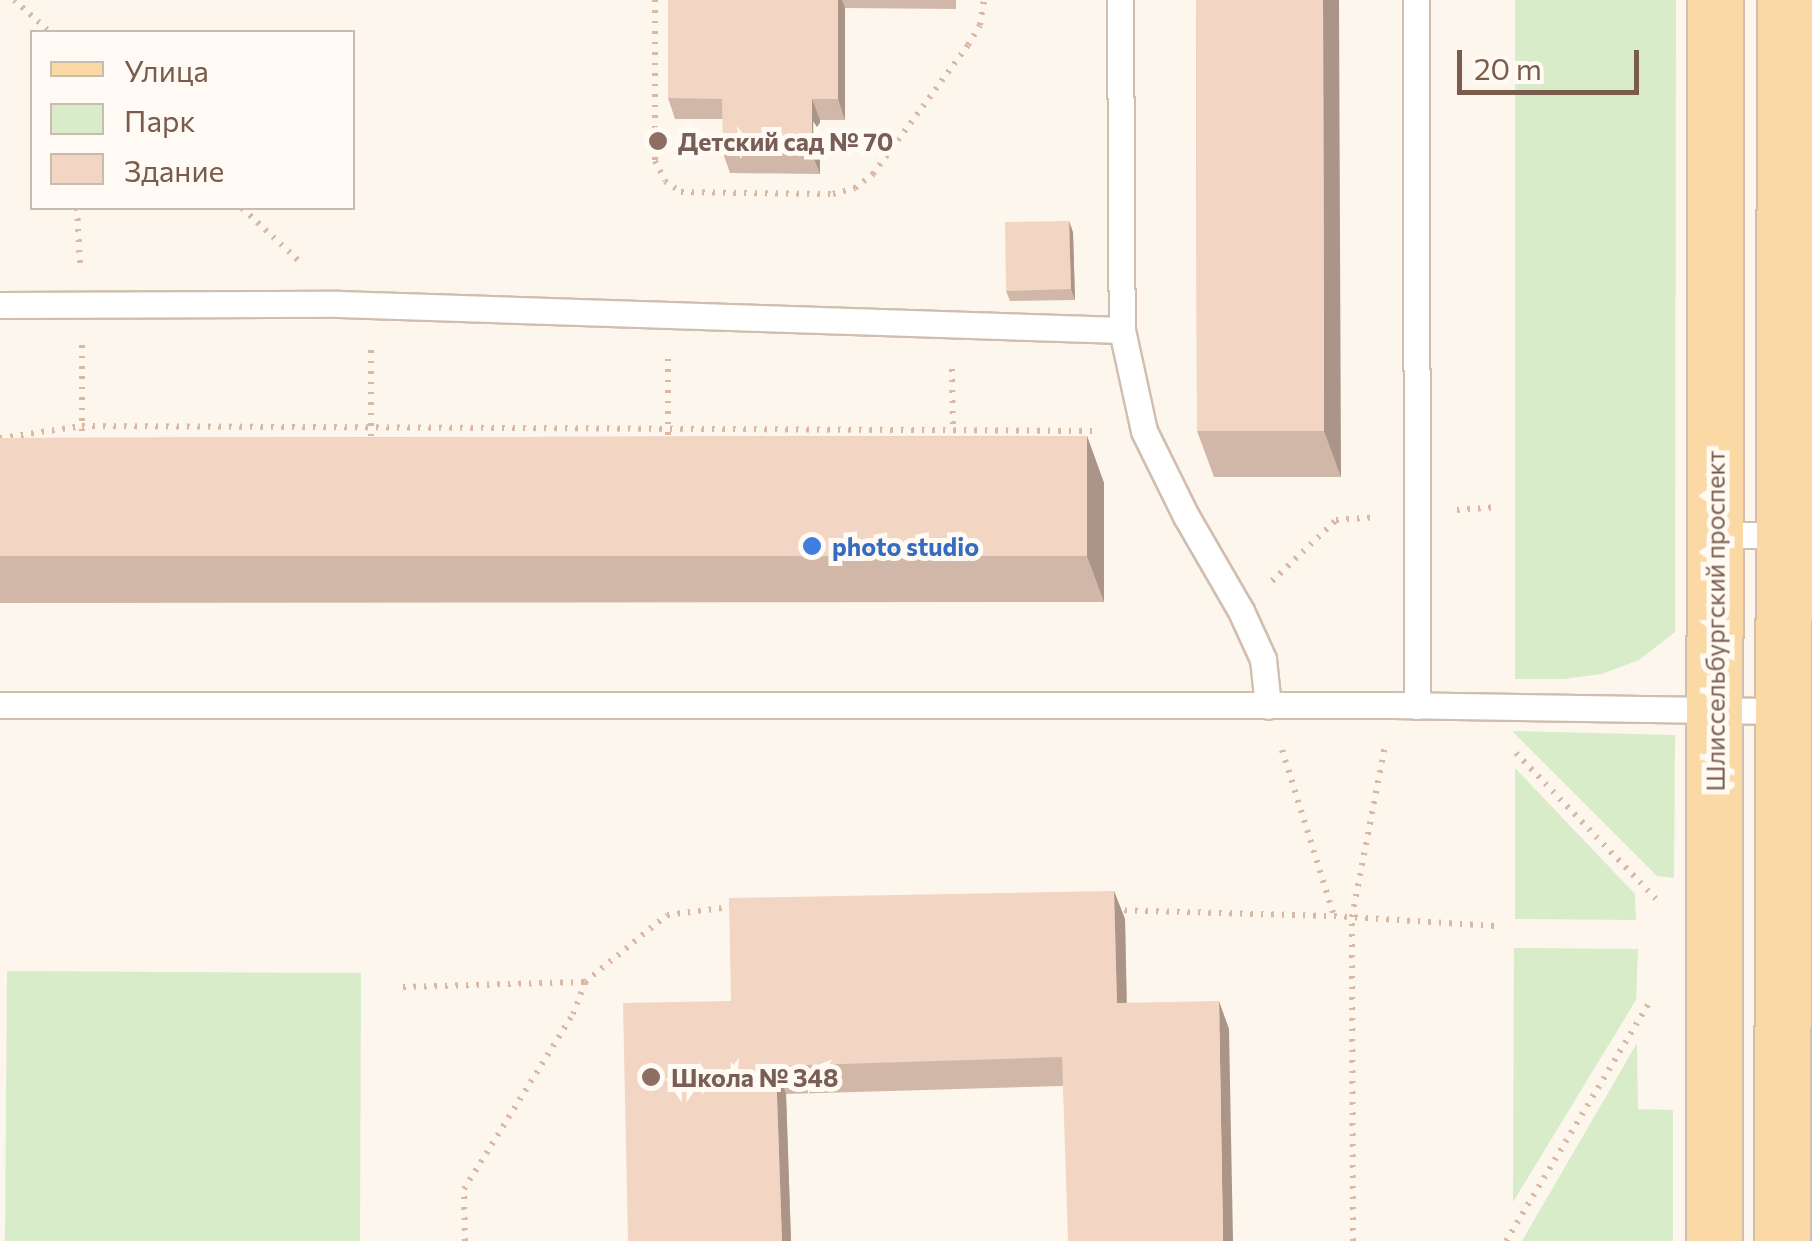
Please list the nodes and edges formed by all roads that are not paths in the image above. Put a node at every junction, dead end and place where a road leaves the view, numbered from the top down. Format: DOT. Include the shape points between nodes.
graph roads {
  1 [pos="1120,0"];
  2 [pos="1416,0"];
  3 [pos="1715,0"];
  4 [pos="1785,0"];
  5 [pos="0,305"];
  6 [pos="1122,330"];
  7 [pos="1714,535"];
  8 [pos="1798,536"];
  9 [pos="0,705"];
  10 [pos="1268,706"];
  11 [pos="1405,706"];
  12 [pos="1714,710"];
  13 [pos="1783,711"];
  14 [pos="1714,1241"];
  15 [pos="1782,1241"];
  1 -- 6 [label="lane"];
  2 -- 11 [label="lane" via="1417,514"];
  3 -- 7 [label="main road, Шлиссельбургский проспект"];
  4 -- 8 [label="main road"];
  5 -- 6 [label="lane" via="340,304"];
  6 -- 10 [label="lane" via="1144,431 1241,610 1263,659"];
  7 -- 8 [label="lane"];
  7 -- 12 [label="main road, Шлиссельбургский проспект"];
  8 -- 13 [label="main road"];
  9 -- 10 [label="lane"];
  10 -- 11 [label="lane"];
  11 -- 12 [label="lane"];
  12 -- 13 [label="lane"];
  12 -- 14 [label="main road, Шлиссельбургский проспект"];
  13 -- 15 [label="main road"];
}
